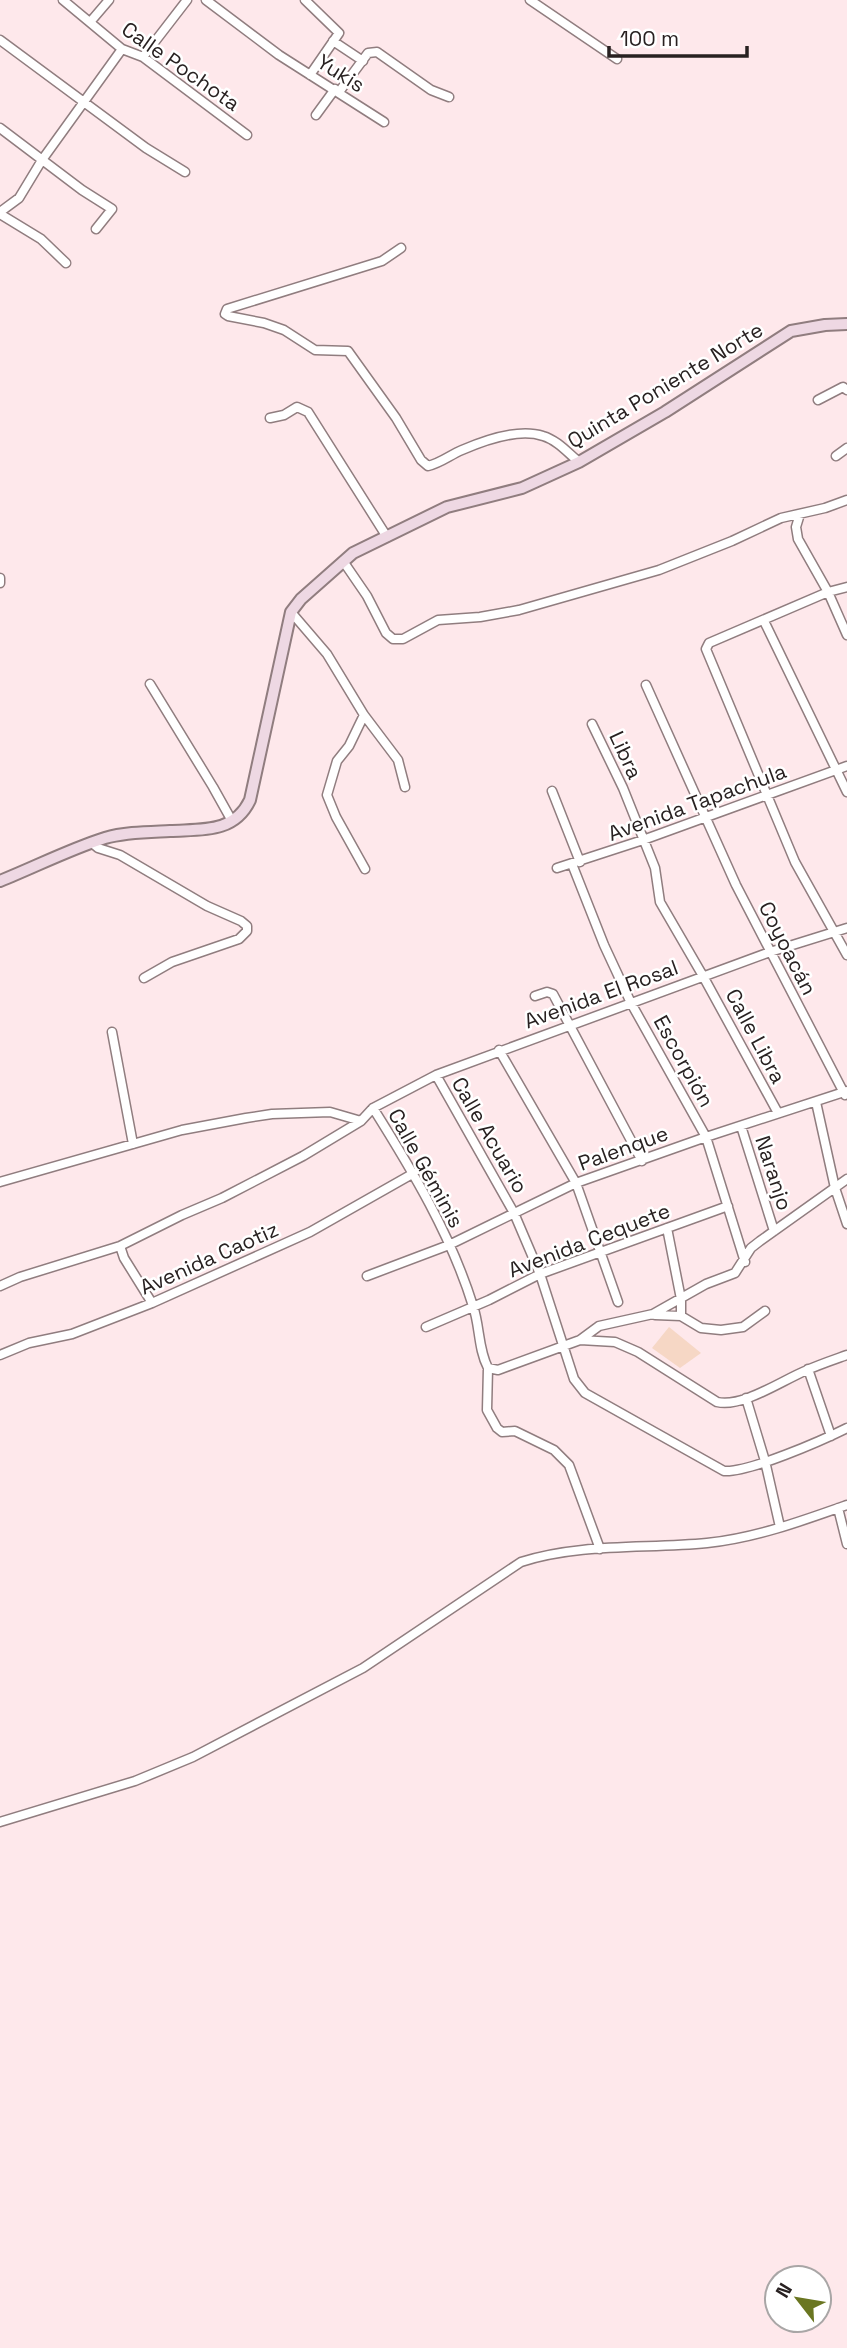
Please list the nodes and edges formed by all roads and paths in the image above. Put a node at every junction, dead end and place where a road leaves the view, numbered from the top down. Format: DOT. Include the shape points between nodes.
graph roads {
  1 [pos="63,0"];
  2 [pos="108,0"];
  3 [pos="187,0"];
  4 [pos="206,0"];
  5 [pos="305,0"];
  6 [pos="530,0"];
  7 [pos="92,21"];
  8 [pos="0,40"];
  9 [pos="333,41"];
  10 [pos="122,49"];
  11 [pos="143,57"];
  12 [pos="617,59"];
  13 [pos="363,61"];
  14 [pos="310,75"];
  15 [pos="337,91"];
  16 [pos="449,97"];
  17 [pos="86,102"];
  18 [pos="316,116"];
  19 [pos="384,122"];
  20 [pos="0,128"];
  21 [pos="247,135"];
  22 [pos="43,160"];
  23 [pos="186,172"];
  24 [pos="0,213"];
  25 [pos="96,229"];
  26 [pos="401,248"];
  27 [pos="66,263"];
  28 [pos="847,324"];
  29 [pos="845,388"];
  30 [pos="818,400"];
  31 [pos="270,418"];
  32 [pos="847,448"];
  33 [pos="836,456"];
  34 [pos="579,462"];
  35 [pos="847,500"];
  36 [pos="800,514"];
  37 [pos="387,537"];
  38 [pos="343,561"];
  39 [pos="847,587"];
  40 [pos="828,592"];
  41 [pos="291,612"];
  42 [pos="764,621"];
  43 [pos="847,635"];
  44 [pos="150,684"];
  45 [pos="646,685"];
  46 [pos="364,715"];
  47 [pos="592,724"];
  48 [pos="847,766"];
  49 [pos="836,769"];
  50 [pos="405,787"];
  51 [pos="552,791"];
  52 [pos="847,792"];
  53 [pos="768,794"];
  54 [pos="706,817"];
  55 [pos="232,821"];
  56 [pos="643,840"];
  57 [pos="92,844"];
  58 [pos="576,863"];
  59 [pos="557,868"];
  60 [pos="365,869"];
  61 [pos="0,881"];
  62 [pos="847,928"];
  63 [pos="834,932"];
  64 [pos="770,951"];
  65 [pos="847,955"];
  66 [pos="703,976"];
  67 [pos="144,978"];
  68 [pos="535,996"];
  69 [pos="631,1003"];
  70 [pos="568,1025"];
  71 [pos="112,1032"];
  72 [pos="499,1050"];
  73 [pos="436,1075"];
  74 [pos="846,1093"];
  75 [pos="816,1102"];
  76 [pos="373,1108"];
  77 [pos="778,1113"];
  78 [pos="361,1121"];
  79 [pos="741,1126"];
  80 [pos="706,1137"];
  81 [pos="133,1144"];
  82 [pos="642,1161"];
  83 [pos="414,1173"];
  84 [pos="847,1179"];
  85 [pos="0,1182"];
  86 [pos="576,1183"];
  87 [pos="835,1188"];
  88 [pos="728,1206"];
  89 [pos="514,1213"];
  90 [pos="847,1224"];
  91 [pos="667,1228"];
  92 [pos="774,1231"];
  93 [pos="449,1245"];
  94 [pos="120,1246"];
  95 [pos="600,1251"];
  96 [pos="745,1262"];
  97 [pos="540,1274"];
  98 [pos="367,1276"];
  99 [pos="0,1286"];
  100 [pos="681,1299"];
  101 [pos="618,1302"];
  102 [pos="152,1303"];
  103 [pos="474,1307"];
  104 [pos="765,1311"];
  105 [pos="653,1314"];
  106 [pos="681,1316"];
  107 [pos="426,1327"];
  108 [pos="580,1340"];
  109 [pos="563,1346"];
  110 [pos="0,1355"];
  111 [pos="847,1355"];
  112 [pos="488,1368"];
  113 [pos="808,1369"];
  114 [pos="746,1398"];
  115 [pos="847,1428"];
  116 [pos="831,1436"];
  117 [pos="765,1461"];
  118 [pos="847,1505"];
  119 [pos="838,1508"];
  120 [pos="780,1527"];
  121 [pos="847,1544"];
  122 [pos="600,1549"];
  123 [pos="0,1822"];
  1 -- 7 [label="street, Calle Pochota"];
  2 -- 7 [label="street"];
  3 -- 11 [label="street"];
  4 -- 14 [label="street, Yukis"];
  5 -- 9 [label="street" via="339,33"];
  6 -- 12 [label="street"];
  7 -- 10 [label="street, Calle Pochota"];
  8 -- 17 [label="street"];
  9 -- 13 [label="street"];
  9 -- 14 [label="street"];
  10 -- 11 [label="street, Calle Pochota"];
  10 -- 17 [label="street"];
  11 -- 21 [label="street, Calle Pochota"];
  13 -- 15 [label="street"];
  13 -- 16 [label="street" via="368,53 377,52 431,90"];
  14 -- 15 [label="street, Yukis"];
  15 -- 18 [label="street"];
  15 -- 19 [label="street, Yukis"];
  17 -- 22 [label="street"];
  17 -- 23 [label="street" via="152,153"];
  20 -- 22 [label="street"];
  22 -- 24 [label="street" via="19,198"];
  22 -- 25 [label="street" via="112,209"];
  24 -- 27 [label="street" via="41,239"];
  26 -- 34 [label="street" via="382,261 227,309 225,314 284,330 315,351 348,351 428,467 463,450 520,433 544,436"];
  28 -- 34 [label="street, Quinta Poniente Norte" via="791,331"];
  29 -- 30 [label="street"];
  31 -- 37 [label="street" via="297,407 307,412"];
  32 -- 33 [label="street"];
  34 -- 37 [label="street, Quinta Poniente Norte" via="522,488 447,507"];
  35 -- 36 [label="street"];
  36 -- 38 [label="street" via="659,569 519,610 439,620 403,639 386,633"];
  36 -- 40 [label="street" via="797,539"];
  37 -- 38 [label="street, Quinta Poniente Norte"];
  38 -- 41 [label="street, Quinta Poniente Norte"];
  39 -- 40 [label="street"];
  40 -- 42 [label="street"];
  40 -- 43 [label="street"];
  41 -- 46 [label="street" via="327,654"];
  41 -- 55 [label="street" via="250,800"];
  42 -- 49 [label="street"];
  42 -- 53 [label="street" via="706,649"];
  44 -- 55 [label="street"];
  45 -- 54 [label="street, Coyoacán"];
  46 -- 50 [label="street" via="397,760"];
  46 -- 60 [label="street" via="337,761 327,795"];
  47 -- 56 [label="street, Libra"];
  48 -- 49 [label="street, Avenida Tapachula"];
  49 -- 52 [label="street"];
  49 -- 53 [label="street, Avenida Tapachula"];
  51 -- 58 [label="street, Escorpión"];
  53 -- 54 [label="street, Avenida Tapachula"];
  53 -- 63 [label="street" via="795,862"];
  54 -- 56 [label="street, Avenida Tapachula"];
  54 -- 64 [label="street, Coyoacán"];
  55 -- 57 [label="street" via="196,832 136,833"];
  56 -- 58 [label="street, Avenida Tapachula"];
  56 -- 66 [label="street, Libra" via="660,902"];
  57 -- 61 [label="street"];
  57 -- 67 [label="street" via="247,926 239,939 172,962"];
  58 -- 59 [label="street, Avenida Tapachula"];
  58 -- 69 [label="street, Escorpión" via="604,945"];
  62 -- 63 [label="street, Avenida El Rosal"];
  63 -- 64 [label="street, Avenida El Rosal"];
  63 -- 65 [label="street"];
  64 -- 66 [label="street, Avenida El Rosal"];
  64 -- 74 [label="street, Coyoacán"];
  66 -- 69 [label="street, Avenida El Rosal"];
  66 -- 77 [label="street, Calle Libra"];
  68 -- 70 [label="street" via="551,992"];
  69 -- 70 [label="street, Avenida El Rosal"];
  69 -- 80 [label="street, Escorpión"];
  70 -- 72 [label="street, Avenida El Rosal"];
  70 -- 82 [label="street"];
  71 -- 81 [label="street"];
  72 -- 73 [label="street, Avenida El Rosal"];
  72 -- 86 [label="street"];
  73 -- 76 [label="street, Avenida El Rosal"];
  73 -- 89 [label="street, Calle Acuario"];
  74 -- 75 [label="street, Palenque"];
  75 -- 77 [label="street, Palenque"];
  75 -- 87 [label="street"];
  76 -- 78 [label="street, Avenida El Rosal"];
  76 -- 83 [label="street, Calle Géminis"];
  77 -- 79 [label="street, Palenque"];
  78 -- 81 [label="street" via="330,1112 272,1114"];
  78 -- 94 [label="street, Avenida El Rosal" via="303,1156"];
  79 -- 80 [label="street, Palenque"];
  79 -- 92 [label="street, Naranjo"];
  80 -- 82 [label="street, Palenque"];
  80 -- 88 [label="street, Escorpión"];
  81 -- 85 [label="street"];
  82 -- 86 [label="street, Palenque"];
  83 -- 93 [label="street, Calle Géminis"];
  83 -- 102 [label="street, Avenida Caotiz" via="310,1232"];
  84 -- 87 [label="street"];
  86 -- 89 [label="street, Palenque"];
  86 -- 95 [label="street"];
  87 -- 90 [label="street"];
  87 -- 92 [label="street"];
  88 -- 91 [label="street, Avenida Cequete"];
  88 -- 96 [label="street, Escorpión"];
  89 -- 93 [label="street, Palenque"];
  89 -- 97 [label="street, Calle Acuario"];
  91 -- 95 [label="street, Avenida Cequete"];
  91 -- 100 [label="street"];
  92 -- 96 [label="street" via="751,1248"];
  93 -- 98 [label="street, Palenque"];
  93 -- 103 [label="street, Calle Géminis"];
  94 -- 99 [label="street, Avenida El Rosal"];
  94 -- 102 [label="street"];
  95 -- 97 [label="street, Avenida Cequete"];
  95 -- 101 [label="street"];
  96 -- 100 [label="street" via="736,1273"];
  97 -- 103 [label="street, Avenida Cequete"];
  97 -- 109 [label="street, Calle Acuario"];
  100 -- 105 [label="street"];
  100 -- 106 [label="street"];
  102 -- 110 [label="street, Avenida Caotiz"];
  103 -- 107 [label="street, Avenida Cequete"];
  103 -- 112 [label="street, Calle Géminis"];
  104 -- 106 [label="street" via="743,1327 721,1331 701,1328"];
  105 -- 106 [label="street"];
  105 -- 108 [label="street" via="598,1326"];
  108 -- 109 [label="street"];
  108 -- 114 [label="street" via="615,1342 638,1352 717,1402"];
  109 -- 112 [label="street" via="498,1370"];
  109 -- 117 [label="street, Calle Acuario" via="574,1379 585,1393 724,1471"];
  111 -- 113 [label="street"];
  112 -- 122 [label="street, Calle Géminis" via="487,1410 496,1428 515,1431 554,1450 569,1465"];
  113 -- 114 [label="street"];
  113 -- 116 [label="street"];
  114 -- 117 [label="street"];
  115 -- 116 [label="street, Calle Acuario"];
  116 -- 117 [label="street, Calle Acuario"];
  117 -- 120 [label="street"];
  118 -- 119 [label="street"];
  119 -- 120 [label="street"];
  119 -- 121 [label="street"];
  120 -- 122 [label="street" via="708,1543"];
  122 -- 123 [label="street" via="521,1562 363,1668 193,1757 135,1781"];
}
